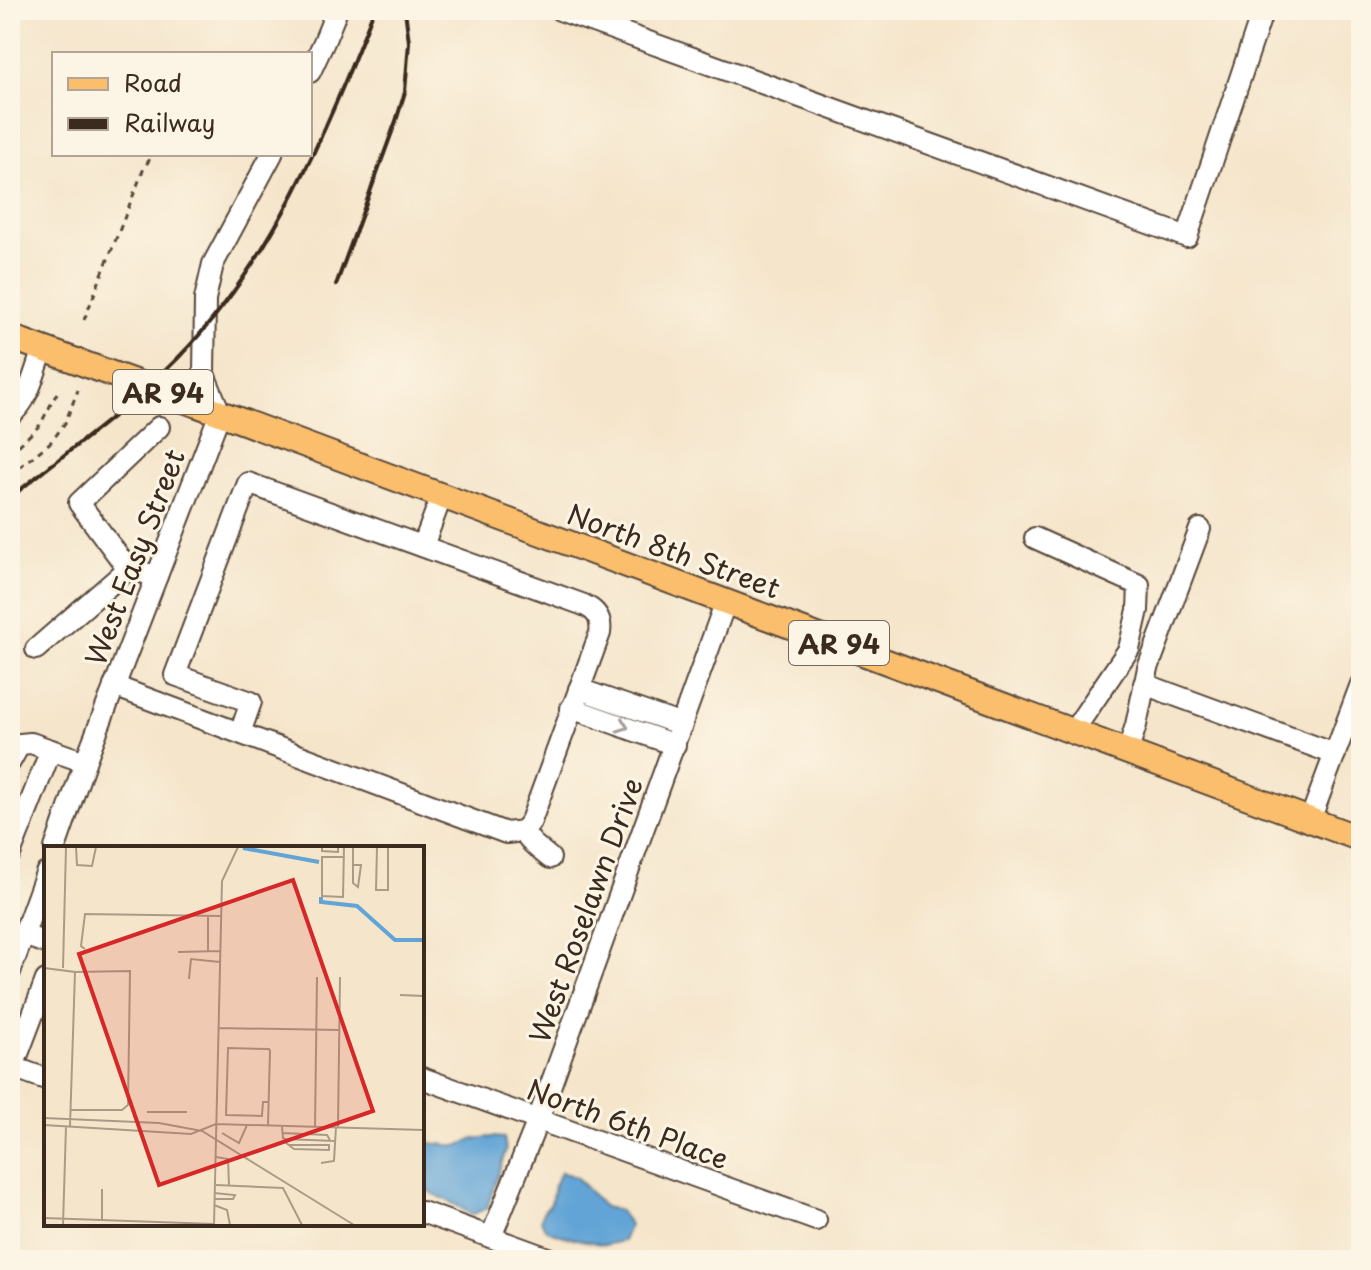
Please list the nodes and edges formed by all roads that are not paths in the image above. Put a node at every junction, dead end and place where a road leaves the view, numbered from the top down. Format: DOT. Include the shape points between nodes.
graph roads {
  1 [pos="337,10"];
  2 [pos="560,10"];
  3 [pos="1263,10"];
  4 [pos="312,68"];
  5 [pos="271,156"];
  6 [pos="10,337"];
  7 [pos="43,349"];
  8 [pos="220,413"];
  9 [pos="10,415"];
  10 [pos="159,427"];
  11 [pos="442,495"];
  12 [pos="1200,529"];
  13 [pos="1035,538"];
  14 [pos="423,546"];
  15 [pos="128,569"];
  16 [pos="157,576"];
  17 [pos="726,601"];
  18 [pos="36,649"];
  19 [pos="1144,684"];
  20 [pos="1361,684"];
  21 [pos="114,686"];
  22 [pos="575,698"];
  23 [pos="682,725"];
  24 [pos="1074,730"];
  25 [pos="240,733"];
  26 [pos="675,745"];
  27 [pos="51,750"];
  28 [pos="1128,751"];
  29 [pos="1335,754"];
  30 [pos="11,756"];
  31 [pos="85,762"];
  32 [pos="1310,820"];
  33 [pos="523,831"];
  34 [pos="1361,839"];
  35 [pos="56,846"];
  36 [pos="10,854"];
  37 [pos="550,858"];
  38 [pos="44,879"];
  39 [pos="24,935"];
  40 [pos="44,942"];
  41 [pos="10,972"];
  42 [pos="44,985"];
  43 [pos="11,1066"];
  44 [pos="44,1078"];
  45 [pos="424,1079"];
  46 [pos="538,1120"];
  47 [pos="424,1213"];
  48 [pos="816,1220"];
  49 [pos="491,1237"];
  50 [pos="553,1260"];
  1 -- 4 [label="street"];
  2 -- 3 [label="street" via="1187,237"];
  5 -- 8 [label="street" via="213,264 205,299 204,374"];
  6 -- 7 [label="main road, North 8th Street / AR 94"];
  7 -- 8 [label="main road, North 8th Street / AR 94"];
  7 -- 9 [label="street" via="18,410"];
  8 -- 11 [label="main road, North 8th Street / AR 94"];
  8 -- 16 [label="street, West Easy Street"];
  10 -- 15 [label="street" via="79,503"];
  11 -- 14 [label="street"];
  11 -- 17 [label="main road, North 8th Street / AR 94"];
  12 -- 19 [label="street"];
  13 -- 24 [label="street" via="1139,585 1129,649"];
  14 -- 22 [label="street" via="592,609 600,619 600,633"];
  14 -- 25 [label="street" via="248,483 175,675 251,702"];
  15 -- 16 [label="street"];
  15 -- 18 [label="street"];
  16 -- 21 [label="street, West Easy Street"];
  17 -- 23 [label="street, West Roselawn Drive"];
  17 -- 24 [label="main road, North 8th Street / AR 94"];
  19 -- 28 [label="street"];
  19 -- 29 [label="street"];
  20 -- 29 [label="street"];
  21 -- 25 [label="street"];
  21 -- 31 [label="street, West Easy Street"];
  22 -- 23 [label="street"];
  22 -- 26 [label="street, one-way"];
  22 -- 33 [label="street"];
  23 -- 26 [label="street, West Roselawn Drive"];
  24 -- 28 [label="main road, North 8th Street / AR 94"];
  25 -- 33 [label="street" via="506,833"];
  26 -- 46 [label="street, West Roselawn Drive"];
  27 -- 30 [label="street" via="20,744"];
  27 -- 31 [label="street"];
  27 -- 36 [label="street"];
  28 -- 32 [label="main road, North 8th Street / AR 94"];
  29 -- 32 [label="street"];
  31 -- 35 [label="street, West Easy Street"];
  32 -- 34 [label="main road, North 8th Street / AR 94"];
  33 -- 37 [label="street"];
  38 -- 39 [label="street"];
  39 -- 40 [label="street"];
  39 -- 41 [label="street"];
  42 -- 43 [label="street"];
  43 -- 44 [label="street"];
  45 -- 46 [label="street, North 6th Place"];
  46 -- 48 [label="street, North 6th Place"];
  46 -- 49 [label="street, West Roselawn Drive"];
  47 -- 49 [label="street"];
  49 -- 50 [label="street"];
}
